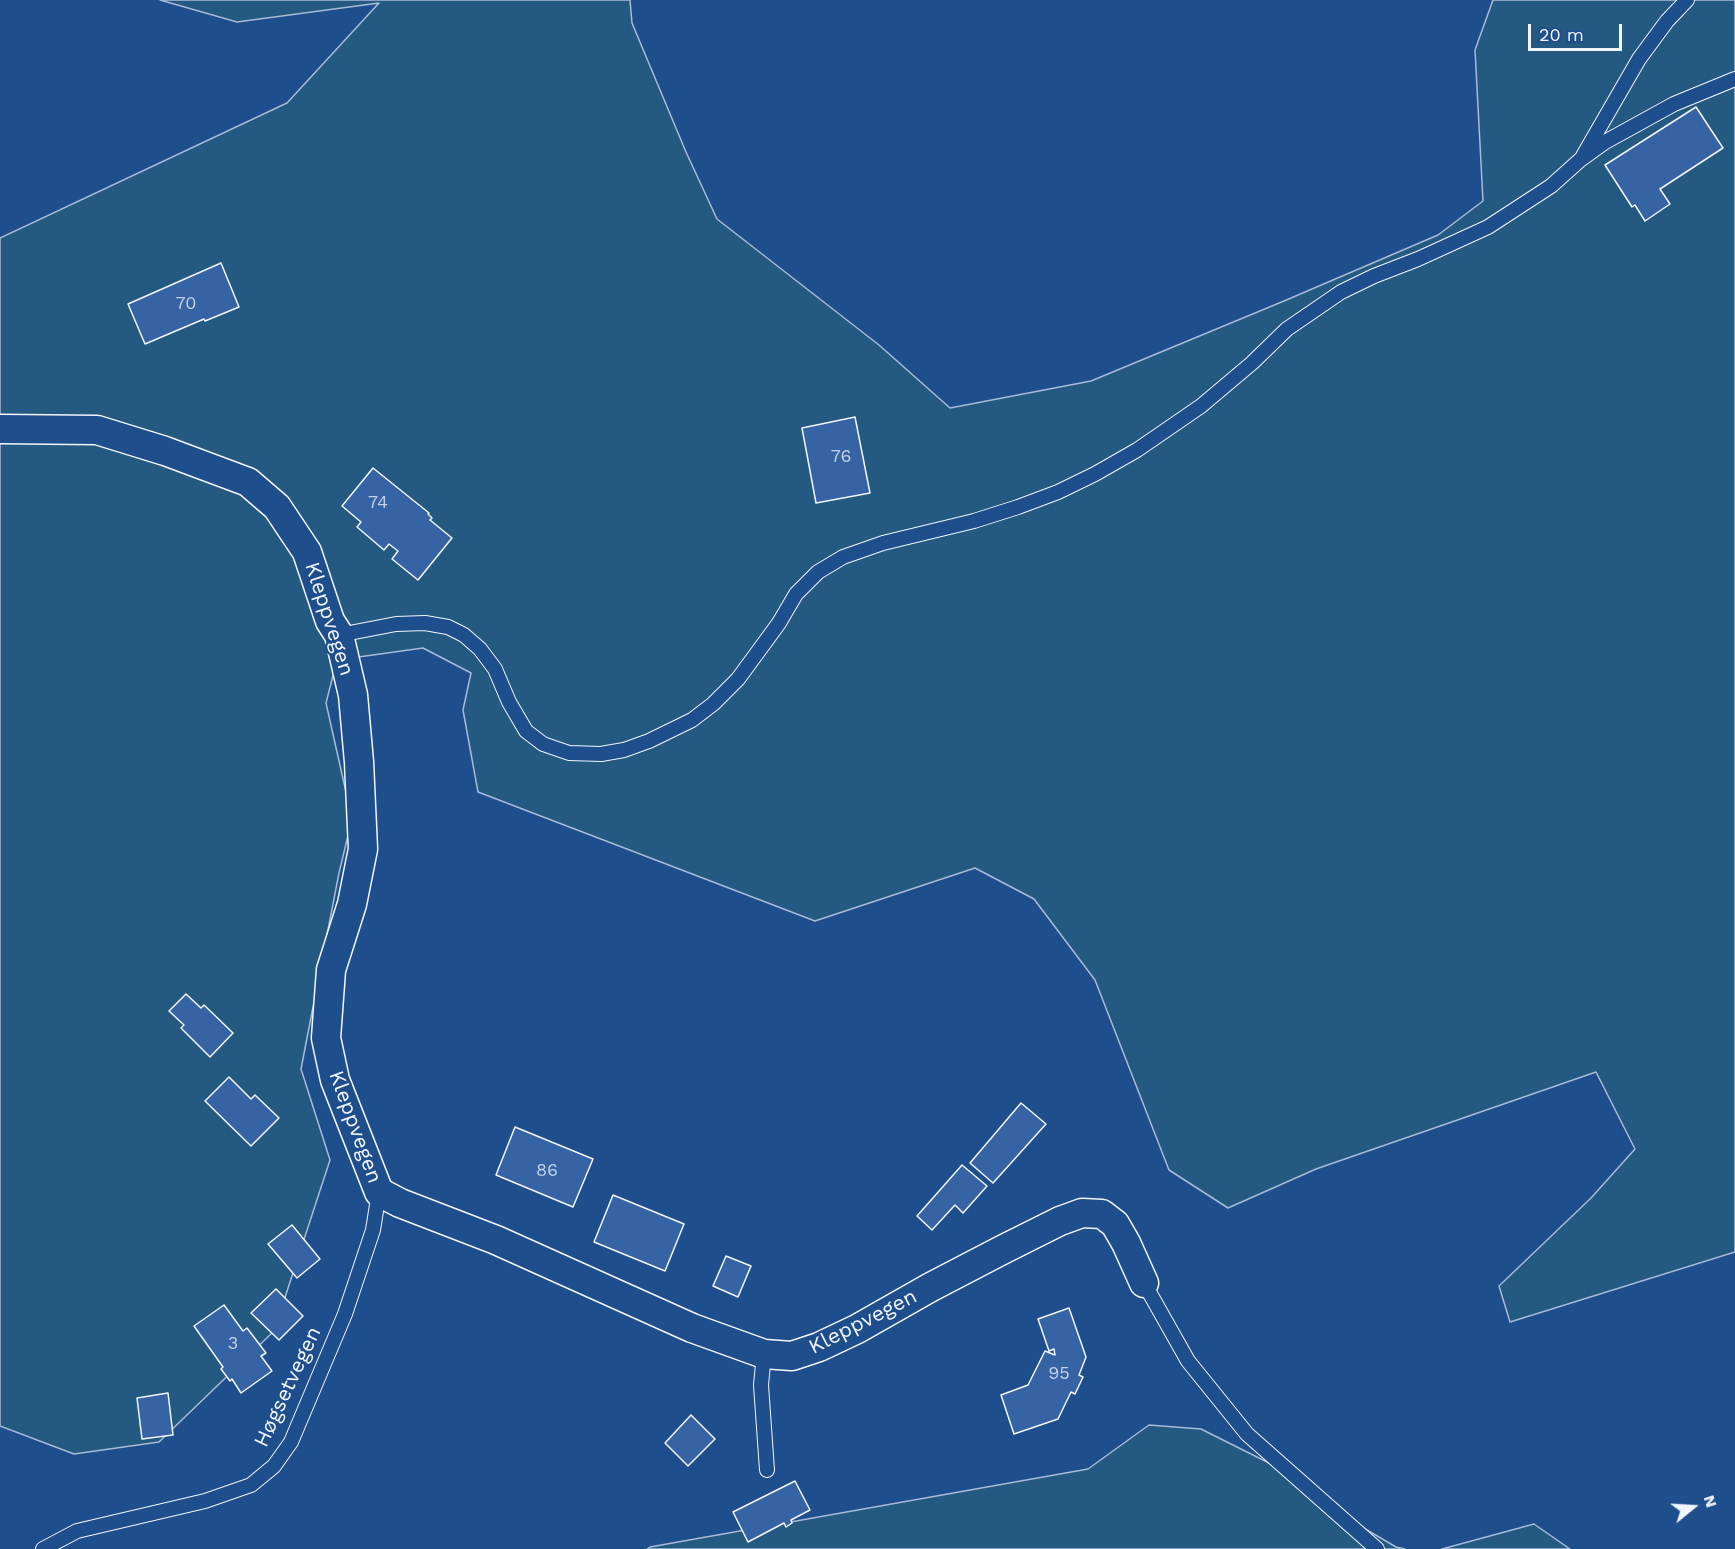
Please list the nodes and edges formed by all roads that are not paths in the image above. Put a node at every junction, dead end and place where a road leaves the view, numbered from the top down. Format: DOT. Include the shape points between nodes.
graph roads {
  1 [pos="1687,0"];
  2 [pos="1735,79"];
  3 [pos="1580,160"];
  4 [pos="0,429"];
  5 [pos="339,635"];
  6 [pos="379,1192"];
  7 [pos="1144,1284"];
  8 [pos="764,1354"];
  9 [pos="767,1470"];
  10 [pos="43,1549"];
  11 [pos="1377,1549"];
  1 -- 3 [label="lane" via="1639,59"];
  2 -- 3 [label="lane" via="1674,104"];
  3 -- 5 [label="lane" via="1551,186 1488,227 1374,276 1318,306 1201,406 1095,474 1058,492 974,521 843,557 818,572 796,594 779,623 722,696 692,720 649,741 602,754 569,753 543,744 526,730 495,669 480,649 448,627 396,624"];
  4 -- 5 [label="street, Kleppvegen" via="97,430 248,482 277,507 307,552 330,621"];
  5 -- 6 [label="street, Kleppvegen" via="353,695 363,849 352,904 331,970 326,1038 335,1080"];
  6 -- 8 [label="street, Kleppvegen" via="496,1239 692,1328"];
  6 -- 10 [label="lane, Høgsetvegen" via="374,1230 345,1314 291,1442 274,1466 251,1485 205,1501 77,1531"];
  7 -- 8 [label="street, Kleppvegen" via="1116,1224 1102,1214 1082,1213 1004,1249 819,1347 792,1356"];
  7 -- 11 [label="lane" via="1188,1361 1247,1434"];
  8 -- 9 [label="lane" via="761,1385"];
}
